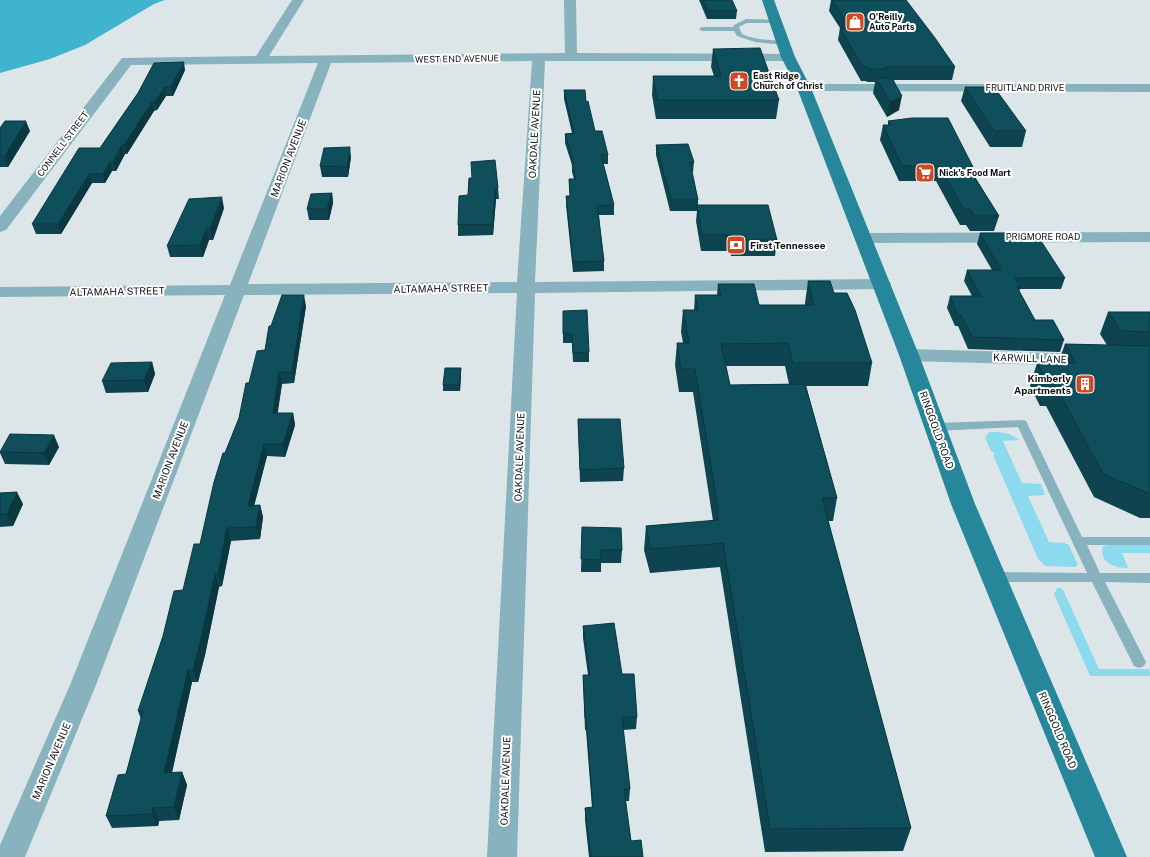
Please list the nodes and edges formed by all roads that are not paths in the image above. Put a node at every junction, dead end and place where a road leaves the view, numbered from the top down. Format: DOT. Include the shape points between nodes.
graph roads {
  1 [pos="298,0"];
  2 [pos="570,0"];
  3 [pos="768,0"];
  4 [pos="775,21"];
  5 [pos="737,29"];
  6 [pos="702,30"];
  7 [pos="785,50"];
  8 [pos="571,57"];
  9 [pos="539,58"];
  10 [pos="260,60"];
  11 [pos="326,60"];
  12 [pos="127,61"];
  13 [pos="804,88"];
  14 [pos="1150,88"];
  15 [pos="0,227"];
  16 [pos="1150,237"];
  17 [pos="864,238"];
  18 [pos="882,284"];
  19 [pos="526,287"];
  20 [pos="236,290"];
  21 [pos="0,292"];
  22 [pos="909,355"];
  23 [pos="1103,360"];
  24 [pos="936,427"];
  25 [pos="1078,540"];
  26 [pos="1150,540"];
  27 [pos="994,577"];
  28 [pos="1096,578"];
  29 [pos="1150,578"];
  30 [pos="1139,662"];
  31 [pos="10,857"];
  32 [pos="502,857"];
  33 [pos="1111,857"];
  1 -- 10 [label="street"];
  2 -- 8 [label="street"];
  3 -- 4 [label="main road, RINGGOLD ROAD"];
  4 -- 5 [label="lane" via="746,21 736,26"];
  4 -- 7 [label="main road, RINGGOLD ROAD"];
  5 -- 6 [label="lane"];
  5 -- 7 [label="lane" via="739,35"];
  7 -- 8 [label="street, WEST END AVENUE"];
  7 -- 13 [label="main road, RINGGOLD ROAD"];
  8 -- 9 [label="street, WEST END AVENUE"];
  9 -- 11 [label="street, WEST END AVENUE"];
  9 -- 19 [label="street, OAKDALE AVENUE"];
  10 -- 11 [label="street, WEST END AVENUE"];
  10 -- 12 [label="street, WEST END AVENUE"];
  11 -- 20 [label="street, MARION AVENUE"];
  12 -- 15 [label="street, CONNELL STREET"];
  13 -- 14 [label="street, FRUITLAND DRIVE"];
  13 -- 17 [label="main road, RINGGOLD ROAD"];
  16 -- 17 [label="street, PRIGMORE ROAD"];
  17 -- 18 [label="main road, RINGGOLD ROAD"];
  18 -- 19 [label="street, ALTAMAHA STREET"];
  18 -- 22 [label="main road, RINGGOLD ROAD"];
  19 -- 20 [label="street, ALTAMAHA STREET"];
  19 -- 32 [label="street, OAKDALE AVENUE"];
  20 -- 21 [label="street, ALTAMAHA STREET"];
  20 -- 31 [label="street, MARION AVENUE" via="83,685"];
  22 -- 23 [label="street, KARWILL LANE"];
  22 -- 24 [label="main road, RINGGOLD ROAD"];
  24 -- 25 [label="lane" via="1022,423"];
  24 -- 27 [label="main road, RINGGOLD ROAD" via="963,504"];
  25 -- 26 [label="lane"];
  25 -- 28 [label="lane"];
  27 -- 28 [label="lane"];
  27 -- 33 [label="main road, RINGGOLD ROAD"];
  28 -- 29 [label="lane"];
  28 -- 30 [label="lane"];
}
